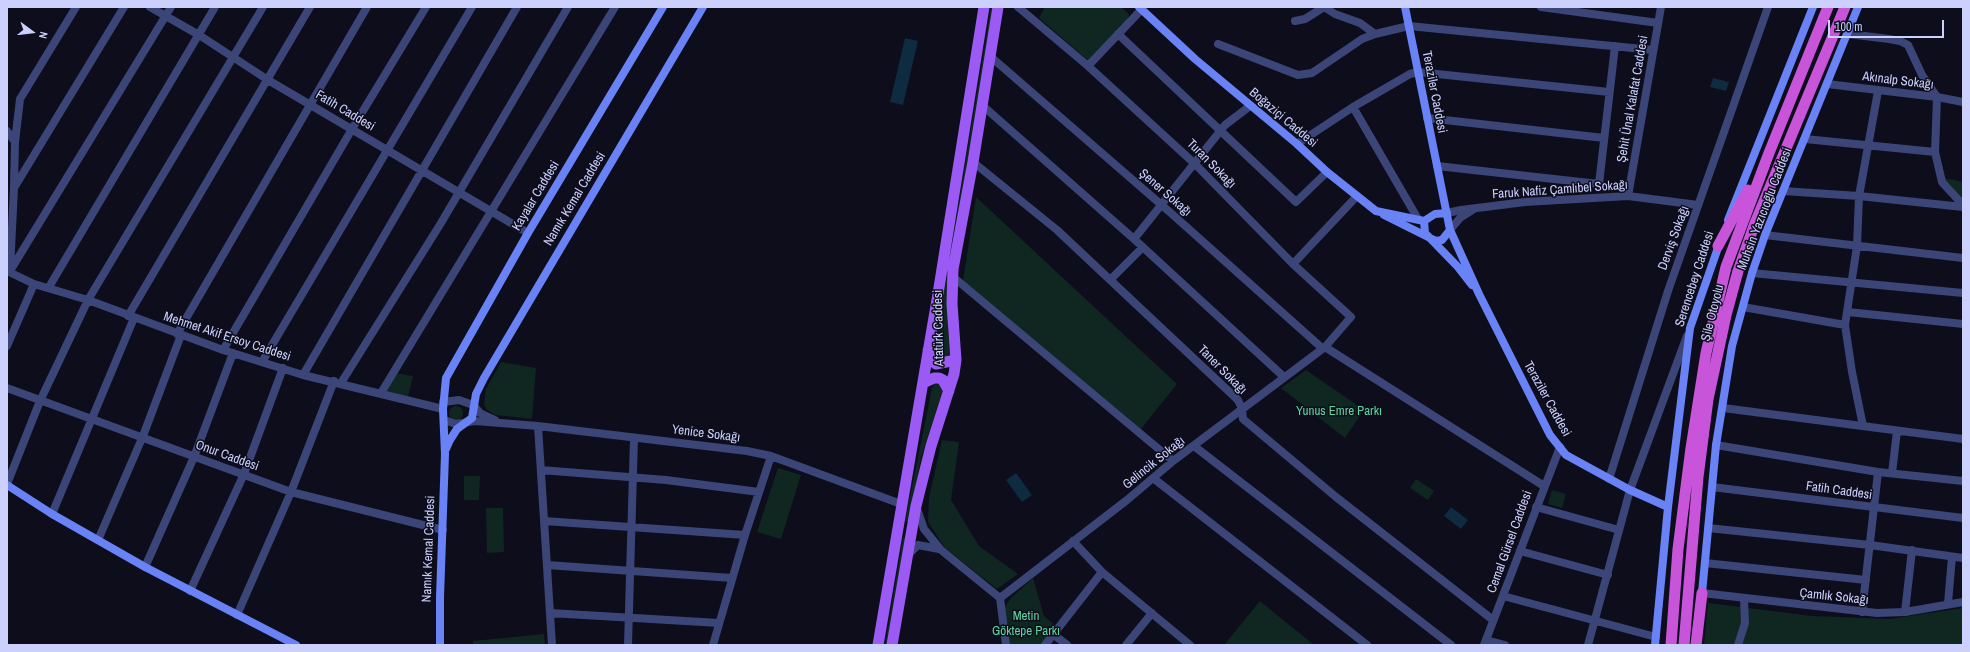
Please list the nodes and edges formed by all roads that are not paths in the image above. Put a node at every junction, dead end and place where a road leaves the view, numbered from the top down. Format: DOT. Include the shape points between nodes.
graph roads {
  1 [pos="76,7"];
  2 [pos="124,7"];
  3 [pos="150,7"];
  4 [pos="171,7"];
  5 [pos="215,7"];
  6 [pos="263,7"];
  7 [pos="310,7"];
  8 [pos="367,7"];
  9 [pos="426,7"];
  10 [pos="472,7"];
  11 [pos="517,7"];
  12 [pos="568,7"];
  13 [pos="615,7"];
  14 [pos="663,7"];
  15 [pos="703,7"];
  16 [pos="984,7"];
  17 [pos="998,7"];
  18 [pos="1018,7"];
  19 [pos="1324,7"];
  20 [pos="1405,7"];
  21 [pos="1541,7"];
  22 [pos="1661,7"];
  23 [pos="1768,7"];
  24 [pos="1813,7"];
  25 [pos="1828,7"];
  26 [pos="1845,7"];
  27 [pos="1858,7"];
  28 [pos="1141,8"];
  29 [pos="165,16"];
  30 [pos="1296,21"];
  31 [pos="1658,23"];
  32 [pos="1409,26"];
  33 [pos="1118,34"];
  34 [pos="1375,34"];
  35 [pos="1848,34"];
  36 [pos="199,35"];
  37 [pos="1218,44"];
  38 [pos="1615,46"];
  39 [pos="1653,50"];
  40 [pos="991,57"];
  41 [pos="234,58"];
  42 [pos="1088,66"];
  43 [pos="1418,72"];
  44 [pos="268,80"];
  45 [pos="1827,84"];
  46 [pos="1878,91"];
  47 [pos="1609,92"];
  48 [pos="1937,97"];
  49 [pos="1963,102"];
  50 [pos="310,104"];
  51 [pos="983,106"];
  52 [pos="1250,106"];
  53 [pos="1353,107"];
  54 [pos="1963,108"];
  55 [pos="1427,118"];
  56 [pos="352,129"];
  57 [pos="7,131"];
  58 [pos="1221,131"];
  59 [pos="1604,138"];
  60 [pos="1805,139"];
  61 [pos="15,142"];
  62 [pos="1297,144"];
  63 [pos="1869,145"];
  64 [pos="388,150"];
  65 [pos="1935,152"];
  66 [pos="1769,153"];
  67 [pos="973,162"];
  68 [pos="1195,164"];
  69 [pos="1437,166"];
  70 [pos="422,171"];
  71 [pos="1327,172"];
  72 [pos="7,175"];
  73 [pos="14,185"];
  74 [pos="1783,191"];
  75 [pos="458,192"];
  76 [pos="1357,196"];
  77 [pos="1628,196"];
  78 [pos="1859,196"];
  79 [pos="1698,205"];
  80 [pos="1162,206"];
  81 [pos="1963,206"];
  82 [pos="1476,208"];
  83 [pos="1376,211"];
  84 [pos="491,212"];
  85 [pos="1447,213"];
  86 [pos="1421,220"];
  87 [pos="1450,230"];
  88 [pos="528,233"];
  89 [pos="1765,234"];
  90 [pos="1134,239"];
  91 [pos="1430,239"];
  92 [pos="1718,246"];
  93 [pos="1857,246"];
  94 [pos="1143,247"];
  95 [pos="1963,258"];
  96 [pos="1293,264"];
  97 [pos="9,271"];
  98 [pos="1752,273"];
  99 [pos="952,276"];
  100 [pos="1110,280"];
  101 [pos="1852,282"];
  102 [pos="34,284"];
  103 [pos="48,287"];
  104 [pos="1963,293"];
  105 [pos="1479,294"];
  106 [pos="88,300"];
  107 [pos="1743,307"];
  108 [pos="1848,312"];
  109 [pos="131,317"];
  110 [pos="1963,324"];
  111 [pos="1845,325"];
  112 [pos="1690,328"];
  113 [pos="179,335"];
  114 [pos="7,346"];
  115 [pos="1324,348"];
  116 [pos="224,350"];
  117 [pos="928,350"];
  118 [pos="233,353"];
  119 [pos="956,360"];
  120 [pos="262,362"];
  121 [pos="283,368"];
  122 [pos="303,374"];
  123 [pos="1284,377"];
  124 [pos="338,382"];
  125 [pos="923,383"];
  126 [pos="7,388"];
  127 [pos="949,391"];
  128 [pos="381,393"];
  129 [pos="40,401"];
  130 [pos="473,405"];
  131 [pos="443,406"];
  132 [pos="1723,408"];
  133 [pos="1242,409"];
  134 [pos="93,420"];
  135 [pos="444,420"];
  136 [pos="465,422"];
  137 [pos="500,422"];
  138 [pos="538,426"];
  139 [pos="1863,426"];
  140 [pos="1897,431"];
  141 [pos="143,436"];
  142 [pos="634,438"];
  143 [pos="1963,439"];
  144 [pos="1716,445"];
  145 [pos="1194,446"];
  146 [pos="1560,447"];
  147 [pos="444,454"];
  148 [pos="771,456"];
  149 [pos="194,457"];
  150 [pos="1173,461"];
  151 [pos="540,470"];
  152 [pos="1878,472"];
  153 [pos="1892,473"];
  154 [pos="244,474"];
  155 [pos="633,478"];
  156 [pos="1153,478"];
  157 [pos="1609,479"];
  158 [pos="1963,481"];
  159 [pos="7,484"];
  160 [pos="1544,486"];
  161 [pos="1712,486"];
  162 [pos="1630,490"];
  163 [pos="291,492"];
  164 [pos="759,492"];
  165 [pos="901,504"];
  166 [pos="916,506"];
  167 [pos="1536,507"];
  168 [pos="1668,507"];
  169 [pos="1875,508"];
  170 [pos="52,514"];
  171 [pos="1963,518"];
  172 [pos="544,521"];
  173 [pos="631,527"];
  174 [pos="1708,528"];
  175 [pos="443,530"];
  176 [pos="1619,530"];
  177 [pos="745,535"];
  178 [pos="98,540"];
  179 [pos="1073,542"];
  180 [pos="1870,545"];
  181 [pos="941,550"];
  182 [pos="1912,550"];
  183 [pos="1520,551"];
  184 [pos="907,555"];
  185 [pos="1952,557"];
  186 [pos="1963,558"];
  187 [pos="1705,563"];
  188 [pos="547,565"];
  189 [pos="145,567"];
  190 [pos="630,571"];
  191 [pos="1102,572"];
  192 [pos="1608,575"];
  193 [pos="732,578"];
  194 [pos="1866,580"];
  195 [pos="190,591"];
  196 [pos="1702,594"];
  197 [pos="1503,596"];
  198 [pos="1000,598"];
  199 [pos="1744,599"];
  200 [pos="1963,602"];
  201 [pos="1948,604"];
  202 [pos="1862,612"];
  203 [pos="1905,612"];
  204 [pos="550,613"];
  205 [pos="1152,613"];
  206 [pos="237,615"];
  207 [pos="628,617"];
  208 [pos="1493,620"];
  209 [pos="1595,621"];
  210 [pos="719,623"];
  211 [pos="1053,634"];
  212 [pos="1656,641"];
  213 [pos="1485,642"];
  214 [pos="294,645"];
  215 [pos="440,645"];
  216 [pos="552,645"];
  217 [pos="628,645"];
  218 [pos="713,645"];
  219 [pos="878,645"];
  220 [pos="892,645"];
  221 [pos="1006,645"];
  222 [pos="1044,645"];
  223 [pos="1067,645"];
  224 [pos="1126,645"];
  225 [pos="1190,645"];
  226 [pos="1367,645"];
  227 [pos="1451,645"];
  228 [pos="1505,645"];
  229 [pos="1588,645"];
  230 [pos="1671,645"];
  231 [pos="1684,645"];
  232 [pos="1696,645"];
  233 [pos="1738,645"];
  1 -- 61 [label="street" via="20,99"];
  2 -- 73 [label="street"];
  3 -- 29 [label="street, Fatih Caddesi"];
  4 -- 29 [label="street"];
  5 -- 36 [label="street"];
  6 -- 41 [label="street"];
  7 -- 44 [label="street"];
  8 -- 50 [label="street"];
  9 -- 56 [label="street"];
  10 -- 64 [label="street"];
  11 -- 70 [label="street"];
  12 -- 75 [label="street"];
  13 -- 84 [label="street"];
  14 -- 88 [label="main road, Kayalar Caddesi"];
  15 -- 130 [label="main road, Namık Kemal Caddesi" via="499,352 476,394"];
  16 -- 117 [label="main road, Atatürk Caddesi"];
  17 -- 40 [label="main road, Atatürk Caddesi"];
  18 -- 42 [label="street, Turan Sokağı"];
  19 -- 30 [label="street" via="1305,19"];
  19 -- 34 [label="street" via="1360,23"];
  20 -- 32 [label="main road, Teraziler Caddesi"];
  21 -- 31 [label="street"];
  22 -- 31 [label="street, Şehit Ünal Kalafat Caddesi"];
  23 -- 79 [label="street, Derviş Sokağı"];
  24 -- 92 [label="main road, Serencebey Caddesi" via="1736,195"];
  25 -- 66 [label="highway, Şile Otoyolu"];
  26 -- 231 [label="highway, Şile Otoyolu" via="1755,224 1726,314 1714,364 1698,477"];
  27 -- 35 [label="main road, Muhsin Yazıcıoğlu Caddesi"];
  28 -- 33 [label="street"];
  28 -- 52 [label="main road, Boğaziçi Caddesi"];
  29 -- 36 [label="street, Fatih Caddesi"];
  29 -- 97 [label="street"];
  31 -- 39 [label="street, Şehit Ünal Kalafat Caddesi"];
  32 -- 34 [label="street"];
  32 -- 38 [label="street"];
  32 -- 43 [label="main road, Teraziler Caddesi"];
  33 -- 42 [label="street"];
  33 -- 58 [label="street"];
  34 -- 37 [label="street" via="1362,39 1312,73 1298,75"];
  35 -- 45 [label="main road, Muhsin Yazıcıoğlu Caddesi"];
  35 -- 48 [label="street" via="1889,38 1908,45 1922,75"];
  36 -- 41 [label="street, Fatih Caddesi"];
  36 -- 103 [label="street"];
  38 -- 39 [label="street"];
  38 -- 47 [label="street"];
  39 -- 77 [label="street, Şehit Ünal Kalafat Caddesi"];
  40 -- 51 [label="main road, Atatürk Caddesi"];
  40 -- 80 [label="street, Şener Sokağı"];
  41 -- 44 [label="street, Fatih Caddesi"];
  41 -- 106 [label="street"];
  42 -- 68 [label="street, Turan Sokağı"];
  43 -- 47 [label="street"];
  43 -- 53 [label="street" via="1410,74"];
  43 -- 55 [label="main road, Teraziler Caddesi"];
  44 -- 50 [label="street, Fatih Caddesi"];
  44 -- 109 [label="street"];
  45 -- 46 [label="street, Akınalp Sokağı"];
  45 -- 60 [label="main road, Muhsin Yazıcıoğlu Caddesi"];
  46 -- 48 [label="street, Akınalp Sokağı"];
  46 -- 63 [label="street"];
  47 -- 59 [label="street"];
  48 -- 49 [label="street"];
  48 -- 54 [label="street, Akınalp Sokağı" via="1944,103"];
  48 -- 65 [label="street"];
  50 -- 56 [label="street, Fatih Caddesi"];
  50 -- 113 [label="street"];
  51 -- 67 [label="main road, Atatürk Caddesi"];
  51 -- 90 [label="street"];
  52 -- 58 [label="street"];
  52 -- 62 [label="main road, Boğaziçi Caddesi"];
  53 -- 62 [label="street"];
  53 -- 86 [label="street"];
  55 -- 59 [label="street"];
  55 -- 69 [label="main road, Teraziler Caddesi"];
  56 -- 64 [label="street, Fatih Caddesi"];
  56 -- 116 [label="street"];
  57 -- 61 [label="street"];
  58 -- 68 [label="street"];
  58 -- 71 [label="street" via="1296,202"];
  59 -- 69 [label="street" via="1599,184"];
  60 -- 63 [label="street"];
  60 -- 74 [label="main road, Muhsin Yazıcıoğlu Caddesi"];
  61 -- 73 [label="street"];
  62 -- 71 [label="main road, Boğaziçi Caddesi"];
  63 -- 65 [label="street"];
  63 -- 78 [label="street"];
  64 -- 70 [label="street, Fatih Caddesi"];
  64 -- 120 [label="street"];
  65 -- 81 [label="street" via="1942,182"];
  66 -- 92 [label="highway"];
  66 -- 230 [label="highway, Şile Otoyolu" via="1726,267 1706,353 1690,448"];
  67 -- 99 [label="main road, Atatürk Caddesi"];
  67 -- 100 [label="street, Taner Sokağı" via="1057,230"];
  68 -- 80 [label="street"];
  68 -- 96 [label="street, Turan Sokağı"];
  69 -- 85 [label="main road, Teraziler Caddesi"];
  70 -- 75 [label="street, Fatih Caddesi"];
  70 -- 122 [label="street"];
  71 -- 76 [label="main road, Boğaziçi Caddesi"];
  72 -- 73 [label="street"];
  73 -- 97 [label="street"];
  74 -- 78 [label="street"];
  74 -- 89 [label="main road, Muhsin Yazıcıoğlu Caddesi"];
  75 -- 84 [label="street, Fatih Caddesi"];
  75 -- 124 [label="street"];
  76 -- 83 [label="main road, Boğaziçi Caddesi"];
  76 -- 96 [label="street"];
  77 -- 79 [label="street, Faruk Nafiz Çamlıbel Sokağı"];
  77 -- 82 [label="street, Faruk Nafiz Çamlıbel Sokağı" via="1525,202"];
  78 -- 81 [label="street"];
  78 -- 93 [label="street"];
  79 -- 157 [label="street, Derviş Sokağı"];
  80 -- 90 [label="street"];
  80 -- 115 [label="street, Şener Sokağı"];
  82 -- 85 [label="street, Faruk Nafiz Çamlıbel Sokağı"];
  82 -- 87 [label="street" via="1460,218"];
  83 -- 86 [label="main road, Boğaziçi Caddesi"];
  83 -- 91 [label="main road"];
  84 -- 88 [label="street, Fatih Caddesi"];
  84 -- 128 [label="street"];
  85 -- 86 [label="main road" via="1435,214"];
  85 -- 87 [label="main road, Teraziler Caddesi"];
  86 -- 91 [label="main road"];
  87 -- 91 [label="main road" via="1442,240"];
  87 -- 105 [label="main road, Teraziler Caddesi"];
  88 -- 131 [label="main road, Kayalar Caddesi" via="446,378"];
  89 -- 93 [label="street"];
  89 -- 98 [label="main road, Muhsin Yazıcıoğlu Caddesi"];
  90 -- 94 [label="street"];
  91 -- 105 [label="main road, Teraziler Caddesi" via="1458,267"];
  92 -- 112 [label="main road, Serencebey Caddesi"];
  93 -- 95 [label="street"];
  93 -- 101 [label="street"];
  94 -- 100 [label="street"];
  94 -- 123 [label="street"];
  96 -- 115 [label="street, Turan Sokağı" via="1351,317"];
  97 -- 102 [label="street, Mehmet Akif Ersoy Caddesi"];
  98 -- 101 [label="street"];
  98 -- 107 [label="main road, Muhsin Yazıcıoğlu Caddesi"];
  99 -- 119 [label="main road, Atatürk Caddesi"];
  99 -- 150 [label="street"];
  100 -- 133 [label="street, Taner Sokağı" via="1238,400"];
  101 -- 104 [label="street"];
  101 -- 108 [label="street"];
  102 -- 103 [label="street, Mehmet Akif Ersoy Caddesi"];
  102 -- 114 [label="street"];
  103 -- 106 [label="street, Mehmet Akif Ersoy Caddesi"];
  105 -- 146 [label="main road, Teraziler Caddesi" via="1550,435"];
  106 -- 109 [label="street, Mehmet Akif Ersoy Caddesi"];
  106 -- 129 [label="street"];
  107 -- 111 [label="street"];
  107 -- 132 [label="main road, Muhsin Yazıcıoğlu Caddesi" via="1732,346"];
  108 -- 110 [label="street"];
  108 -- 111 [label="street"];
  109 -- 113 [label="street, Mehmet Akif Ersoy Caddesi"];
  109 -- 134 [label="street"];
  111 -- 139 [label="street"];
  112 -- 162 [label="street"];
  112 -- 168 [label="main road, Serencebey Caddesi"];
  113 -- 116 [label="street, Mehmet Akif Ersoy Caddesi"];
  113 -- 141 [label="street"];
  115 -- 123 [label="street, Gelincik Sokağı"];
  115 -- 160 [label="street, Şener Sokağı"];
  116 -- 118 [label="street, Mehmet Akif Ersoy Caddesi"];
  117 -- 119 [label="main road" via="930,358 936,364"];
  117 -- 125 [label="main road, Atatürk Caddesi"];
  118 -- 120 [label="street, Mehmet Akif Ersoy Caddesi"];
  118 -- 149 [label="street"];
  119 -- 127 [label="main road, Atatürk Caddesi"];
  120 -- 121 [label="street, Mehmet Akif Ersoy Caddesi"];
  121 -- 122 [label="street, Mehmet Akif Ersoy Caddesi"];
  121 -- 154 [label="street"];
  122 -- 124 [label="street, Mehmet Akif Ersoy Caddesi"];
  123 -- 133 [label="street, Gelincik Sokağı"];
  124 -- 128 [label="street, Mehmet Akif Ersoy Caddesi"];
  124 -- 163 [label="street"];
  125 -- 127 [label="main road" via="939,378"];
  125 -- 165 [label="main road, Atatürk Caddesi"];
  126 -- 129 [label="street, Onur Caddesi"];
  127 -- 166 [label="main road, Atatürk Caddesi" via="931,446"];
  128 -- 131 [label="street, Mehmet Akif Ersoy Caddesi"];
  129 -- 134 [label="street, Onur Caddesi"];
  129 -- 159 [label="street"];
  130 -- 131 [label="street" via="459,400"];
  130 -- 136 [label="main road" via="472,418"];
  130 -- 137 [label="street" via="480,412"];
  131 -- 135 [label="main road"];
  132 -- 139 [label="street"];
  132 -- 144 [label="main road, Muhsin Yazıcıoğlu Caddesi"];
  133 -- 145 [label="street, Gelincik Sokağı"];
  133 -- 208 [label="street, Taner Sokağı" via="1243,419 1307,473"];
  134 -- 141 [label="street, Onur Caddesi"];
  134 -- 170 [label="street"];
  135 -- 136 [label="street" via="456,424"];
  135 -- 147 [label="main road, Namık Kemal Caddesi"];
  136 -- 137 [label="street"];
  136 -- 147 [label="main road" via="457,429"];
  137 -- 138 [label="street, Yenice Sokağı"];
  138 -- 142 [label="street, Yenice Sokağı"];
  138 -- 151 [label="street"];
  139 -- 140 [label="street"];
  140 -- 143 [label="street"];
  140 -- 153 [label="street"];
  141 -- 149 [label="street, Onur Caddesi"];
  141 -- 178 [label="street"];
  142 -- 148 [label="street, Yenice Sokağı"];
  142 -- 155 [label="street"];
  144 -- 152 [label="street"];
  144 -- 161 [label="main road, Muhsin Yazıcıoğlu Caddesi"];
  145 -- 150 [label="street, Gelincik Sokağı"];
  145 -- 227 [label="street"];
  146 -- 157 [label="main road, Teraziler Caddesi" via="1566,455"];
  146 -- 160 [label="street, Cemal Gürsel Caddesi"];
  147 -- 175 [label="main road, Namık Kemal Caddesi"];
  148 -- 164 [label="street"];
  148 -- 165 [label="street, Yenice Sokağı"];
  149 -- 154 [label="street, Onur Caddesi"];
  149 -- 189 [label="street"];
  150 -- 156 [label="street, Gelincik Sokağı"];
  151 -- 155 [label="street"];
  151 -- 172 [label="street"];
  152 -- 153 [label="street"];
  152 -- 169 [label="street"];
  153 -- 158 [label="street"];
  154 -- 163 [label="street, Onur Caddesi"];
  154 -- 195 [label="street"];
  155 -- 164 [label="street"];
  155 -- 173 [label="street"];
  156 -- 179 [label="street, Gelincik Sokağı"];
  156 -- 226 [label="street"];
  157 -- 162 [label="main road, Teraziler Caddesi"];
  159 -- 170 [label="main road"];
  160 -- 167 [label="street, Cemal Gürsel Caddesi"];
  161 -- 169 [label="street, Fatih Caddesi"];
  161 -- 174 [label="main road, Muhsin Yazıcıoğlu Caddesi"];
  162 -- 168 [label="main road, Teraziler Caddesi"];
  162 -- 176 [label="street"];
  163 -- 175 [label="street, Onur Caddesi"];
  163 -- 206 [label="street"];
  164 -- 177 [label="street"];
  165 -- 219 [label="main road, Atatürk Caddesi"];
  166 -- 181 [label="street" via="918,518 924,529"];
  166 -- 184 [label="main road, Atatürk Caddesi"];
  167 -- 176 [label="street"];
  167 -- 183 [label="street, Cemal Gürsel Caddesi"];
  168 -- 212 [label="main road, Serencebey Caddesi"];
  169 -- 171 [label="street, Fatih Caddesi"];
  169 -- 180 [label="street"];
  170 -- 178 [label="main road"];
  172 -- 173 [label="street"];
  172 -- 188 [label="street"];
  173 -- 177 [label="street"];
  173 -- 190 [label="street"];
  174 -- 180 [label="street"];
  174 -- 187 [label="main road, Muhsin Yazıcıoğlu Caddesi"];
  175 -- 215 [label="main road, Namık Kemal Caddesi"];
  176 -- 192 [label="street"];
  177 -- 193 [label="street"];
  178 -- 189 [label="main road"];
  179 -- 191 [label="street"];
  179 -- 198 [label="street, Gelincik Sokağı"];
  180 -- 182 [label="street"];
  180 -- 194 [label="street"];
  181 -- 184 [label="street" via="918,545"];
  181 -- 198 [label="street"];
  182 -- 185 [label="street"];
  182 -- 203 [label="street"];
  183 -- 192 [label="street"];
  183 -- 197 [label="street, Cemal Gürsel Caddesi"];
  184 -- 220 [label="main road, Atatürk Caddesi"];
  185 -- 186 [label="street"];
  185 -- 201 [label="street"];
  187 -- 194 [label="street"];
  187 -- 196 [label="main road, Muhsin Yazıcıoğlu Caddesi"];
  188 -- 190 [label="street"];
  188 -- 204 [label="street"];
  189 -- 195 [label="main road"];
  190 -- 193 [label="street"];
  190 -- 207 [label="street"];
  191 -- 205 [label="street"];
  191 -- 211 [label="street"];
  192 -- 209 [label="street"];
  193 -- 210 [label="street"];
  194 -- 202 [label="street"];
  195 -- 206 [label="main road"];
  196 -- 199 [label="street, Çamlık Sokağı"];
  196 -- 232 [label="highway"];
  197 -- 208 [label="street, Cemal Gürsel Caddesi"];
  197 -- 209 [label="street"];
  198 -- 221 [label="street"];
  199 -- 202 [label="street, Çamlık Sokağı"];
  199 -- 233 [label="street" via="1745,622"];
  200 -- 201 [label="street, Çamlık Sokağı"];
  201 -- 203 [label="street, Çamlık Sokağı"];
  202 -- 203 [label="street, Çamlık Sokağı"];
  204 -- 207 [label="street"];
  204 -- 216 [label="street"];
  205 -- 224 [label="street"];
  205 -- 225 [label="street"];
  206 -- 214 [label="main road"];
  207 -- 210 [label="street"];
  207 -- 217 [label="street"];
  208 -- 213 [label="street, Cemal Gürsel Caddesi"];
  209 -- 212 [label="street"];
  209 -- 229 [label="street"];
  210 -- 218 [label="street"];
  211 -- 222 [label="street"];
  211 -- 223 [label="street"];
  213 -- 228 [label="street"];
}
